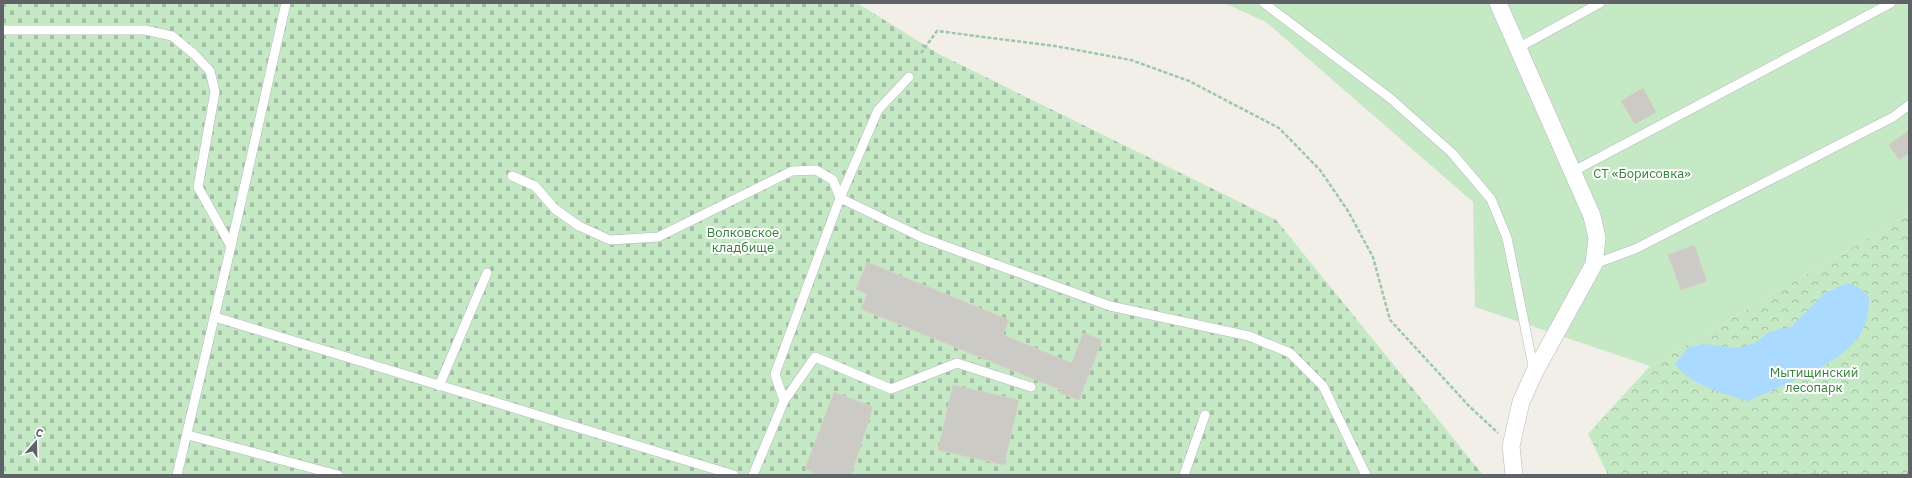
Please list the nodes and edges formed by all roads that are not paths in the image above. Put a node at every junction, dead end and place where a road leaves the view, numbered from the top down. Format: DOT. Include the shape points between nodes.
graph roads {
  1 [pos="286,3"];
  2 [pos="1264,3"];
  3 [pos="1498,3"];
  4 [pos="1600,3"];
  5 [pos="1891,3"];
  6 [pos="3,30"];
  7 [pos="1518,48"];
  8 [pos="909,78"];
  9 [pos="1909,105"];
  10 [pos="1572,172"];
  11 [pos="512,176"];
  12 [pos="840,198"];
  13 [pos="231,246"];
  14 [pos="1594,264"];
  15 [pos="487,273"];
  16 [pos="215,317"];
  17 [pos="1534,373"];
  18 [pos="440,386"];
  19 [pos="1031,388"];
  20 [pos="784,401"];
  21 [pos="1205,415"];
  22 [pos="188,435"];
  23 [pos="177,475"];
  24 [pos="338,475"];
  25 [pos="734,475"];
  26 [pos="753,475"];
  27 [pos="1184,475"];
  28 [pos="1366,475"];
  29 [pos="1514,475"];
  1 -- 13 [label="lane"];
  2 -- 17 [label="lane" via="1390,98 1452,153 1491,199 1508,238"];
  3 -- 7 [label="street"];
  4 -- 7 [label="lane"];
  5 -- 10 [label="lane"];
  6 -- 13 [label="lane" via="145,30 172,36 194,54 210,71 216,92 198,187"];
  7 -- 10 [label="street"];
  8 -- 12 [label="lane" via="878,110"];
  9 -- 14 [label="lane" via="1893,117 1635,249"];
  10 -- 14 [label="street" via="1592,216 1597,238"];
  11 -- 12 [label="lane" via="535,186 555,209 579,226 610,240 658,237 792,171 816,170 833,180"];
  12 -- 20 [label="lane" via="775,374"];
  12 -- 28 [label="lane" via="923,238 1110,306 1249,336 1290,353 1323,386"];
  13 -- 16 [label="lane"];
  14 -- 17 [label="street"];
  15 -- 18 [label="lane"];
  16 -- 18 [label="lane"];
  16 -- 22 [label="lane"];
  17 -- 29 [label="street" via="1521,402 1511,446"];
  18 -- 25 [label="lane"];
  19 -- 20 [label="lane" via="957,363 891,389 815,358"];
  20 -- 26 [label="lane"];
  21 -- 27 [label="lane"];
  22 -- 23 [label="lane"];
  22 -- 24 [label="lane"];
}
